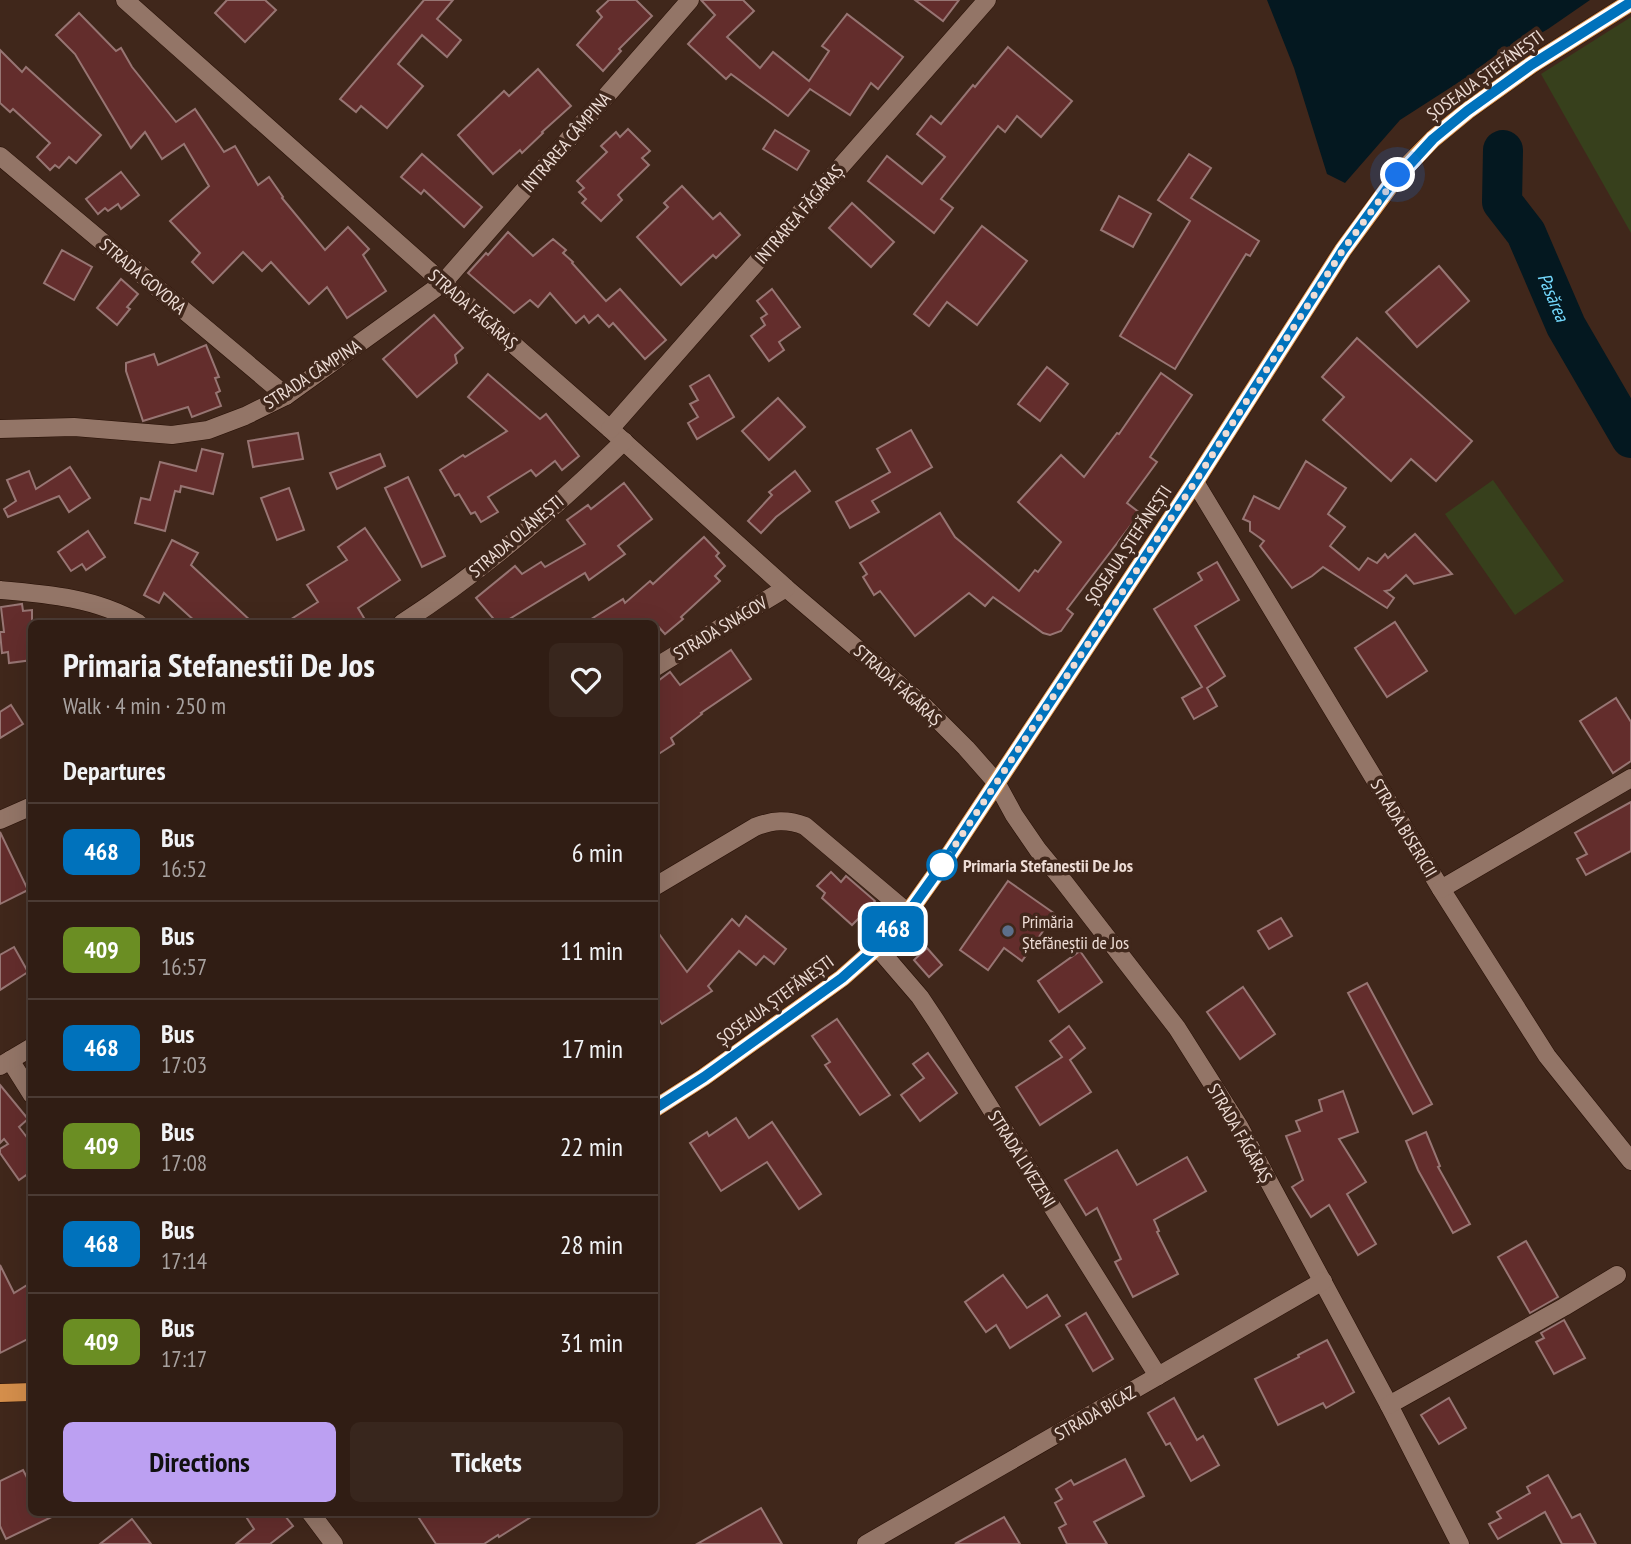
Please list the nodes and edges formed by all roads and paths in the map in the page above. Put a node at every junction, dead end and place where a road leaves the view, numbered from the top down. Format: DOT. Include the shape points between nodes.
graph roads {
  1 [pos="125,0"];
  2 [pos="690,0"];
  3 [pos="987,0"];
  4 [pos="1631,2"];
  5 [pos="0,156"];
  6 [pos="443,283"];
  7 [pos="286,396"];
  8 [pos="0,429"];
  9 [pos="610,429"];
  10 [pos="624,441"];
  11 [pos="1195,482"];
  12 [pos="786,588"];
  13 [pos="0,590"];
  14 [pos="133,620"];
  15 [pos="406,620"];
  16 [pos="658,666"];
  17 [pos="1631,778"];
  18 [pos="996,782"];
  19 [pos="28,808"];
  20 [pos="0,820"];
  21 [pos="658,885"];
  22 [pos="1441,889"];
  23 [pos="908,913"];
  24 [pos="877,947"];
  25 [pos="28,1049"];
  26 [pos="5,1063"];
  27 [pos="28,1090"];
  28 [pos="658,1106"];
  29 [pos="1631,1161"];
  30 [pos="1617,1275"];
  31 [pos="1322,1280"];
  32 [pos="1158,1376"];
  33 [pos="28,1392"];
  34 [pos="0,1393"];
  35 [pos="1389,1405"];
  36 [pos="313,1516"];
  37 [pos="334,1544"];
  38 [pos="866,1544"];
  39 [pos="1460,1544"];
  1 -- 6 [label="street, STRADA FĂGĂRAȘ"];
  2 -- 6 [label="street, INTRAREA CÂMPINA"];
  3 -- 9 [label="street, INTRAREA FĂGĂRAȘ"];
  4 -- 11 [label="main road, ȘOSEAUA ȘTEFĂNEȘTI" via="1467,111 1398,175 1343,250"];
  5 -- 7 [label="street, STRADA GOVORA"];
  6 -- 7 [label="street, STRADA CÂMPINA"];
  6 -- 9 [label="street, STRADA FĂGĂRAȘ"];
  7 -- 8 [label="street, STRADA CÂMPINA" via="208,430 172,435 74,427"];
  9 -- 10 [label="street, STRADA FĂGĂRAȘ"];
  10 -- 12 [label="street, STRADA FĂGĂRAȘ"];
  10 -- 15 [label="street, STRADA OLĂNEȘTI" via="522,534"];
  11 -- 18 [label="main road, ȘOSEAUA ȘTEFĂNEȘTI"];
  11 -- 22 [label="street, STRADA BISERICII"];
  12 -- 16 [label="street, STRADA SNAGOV"];
  12 -- 18 [label="street, STRADA FĂGĂRAȘ" via="921,703"];
  13 -- 14 [label="street" via="68,597"];
  17 -- 22 [label="street"];
  18 -- 23 [label="main road, ȘOSEAUA ȘTEFĂNEȘTI"];
  18 -- 31 [label="street, STRADA FĂGĂRAȘ" via="1038,850 1177,1028 1239,1126"];
  19 -- 20 [label="street"];
  21 -- 23 [label="street" via="755,827 784,820 805,826"];
  22 -- 29 [label="street, STRADA BISERICII" via="1547,1056"];
  23 -- 24 [label="main road, ȘOSEAUA ȘTEFĂNEȘTI"];
  24 -- 28 [label="main road, ȘOSEAUA ȘTEFĂNEȘTI" via="842,978"];
  24 -- 32 [label="street, STRADA LIVEZENI" via="936,1021"];
  25 -- 26 [label="street"];
  26 -- 27 [label="street"];
  30 -- 35 [label="street"];
  31 -- 32 [label="street, STRADA BICAZ"];
  31 -- 35 [label="street, STRADA FĂGĂRAȘ"];
  32 -- 38 [label="street, STRADA BICAZ"];
  33 -- 34 [label="main road"];
  35 -- 39 [label="street, STRADA FĂGĂRAȘ"];
  36 -- 37 [label="street"];
}
